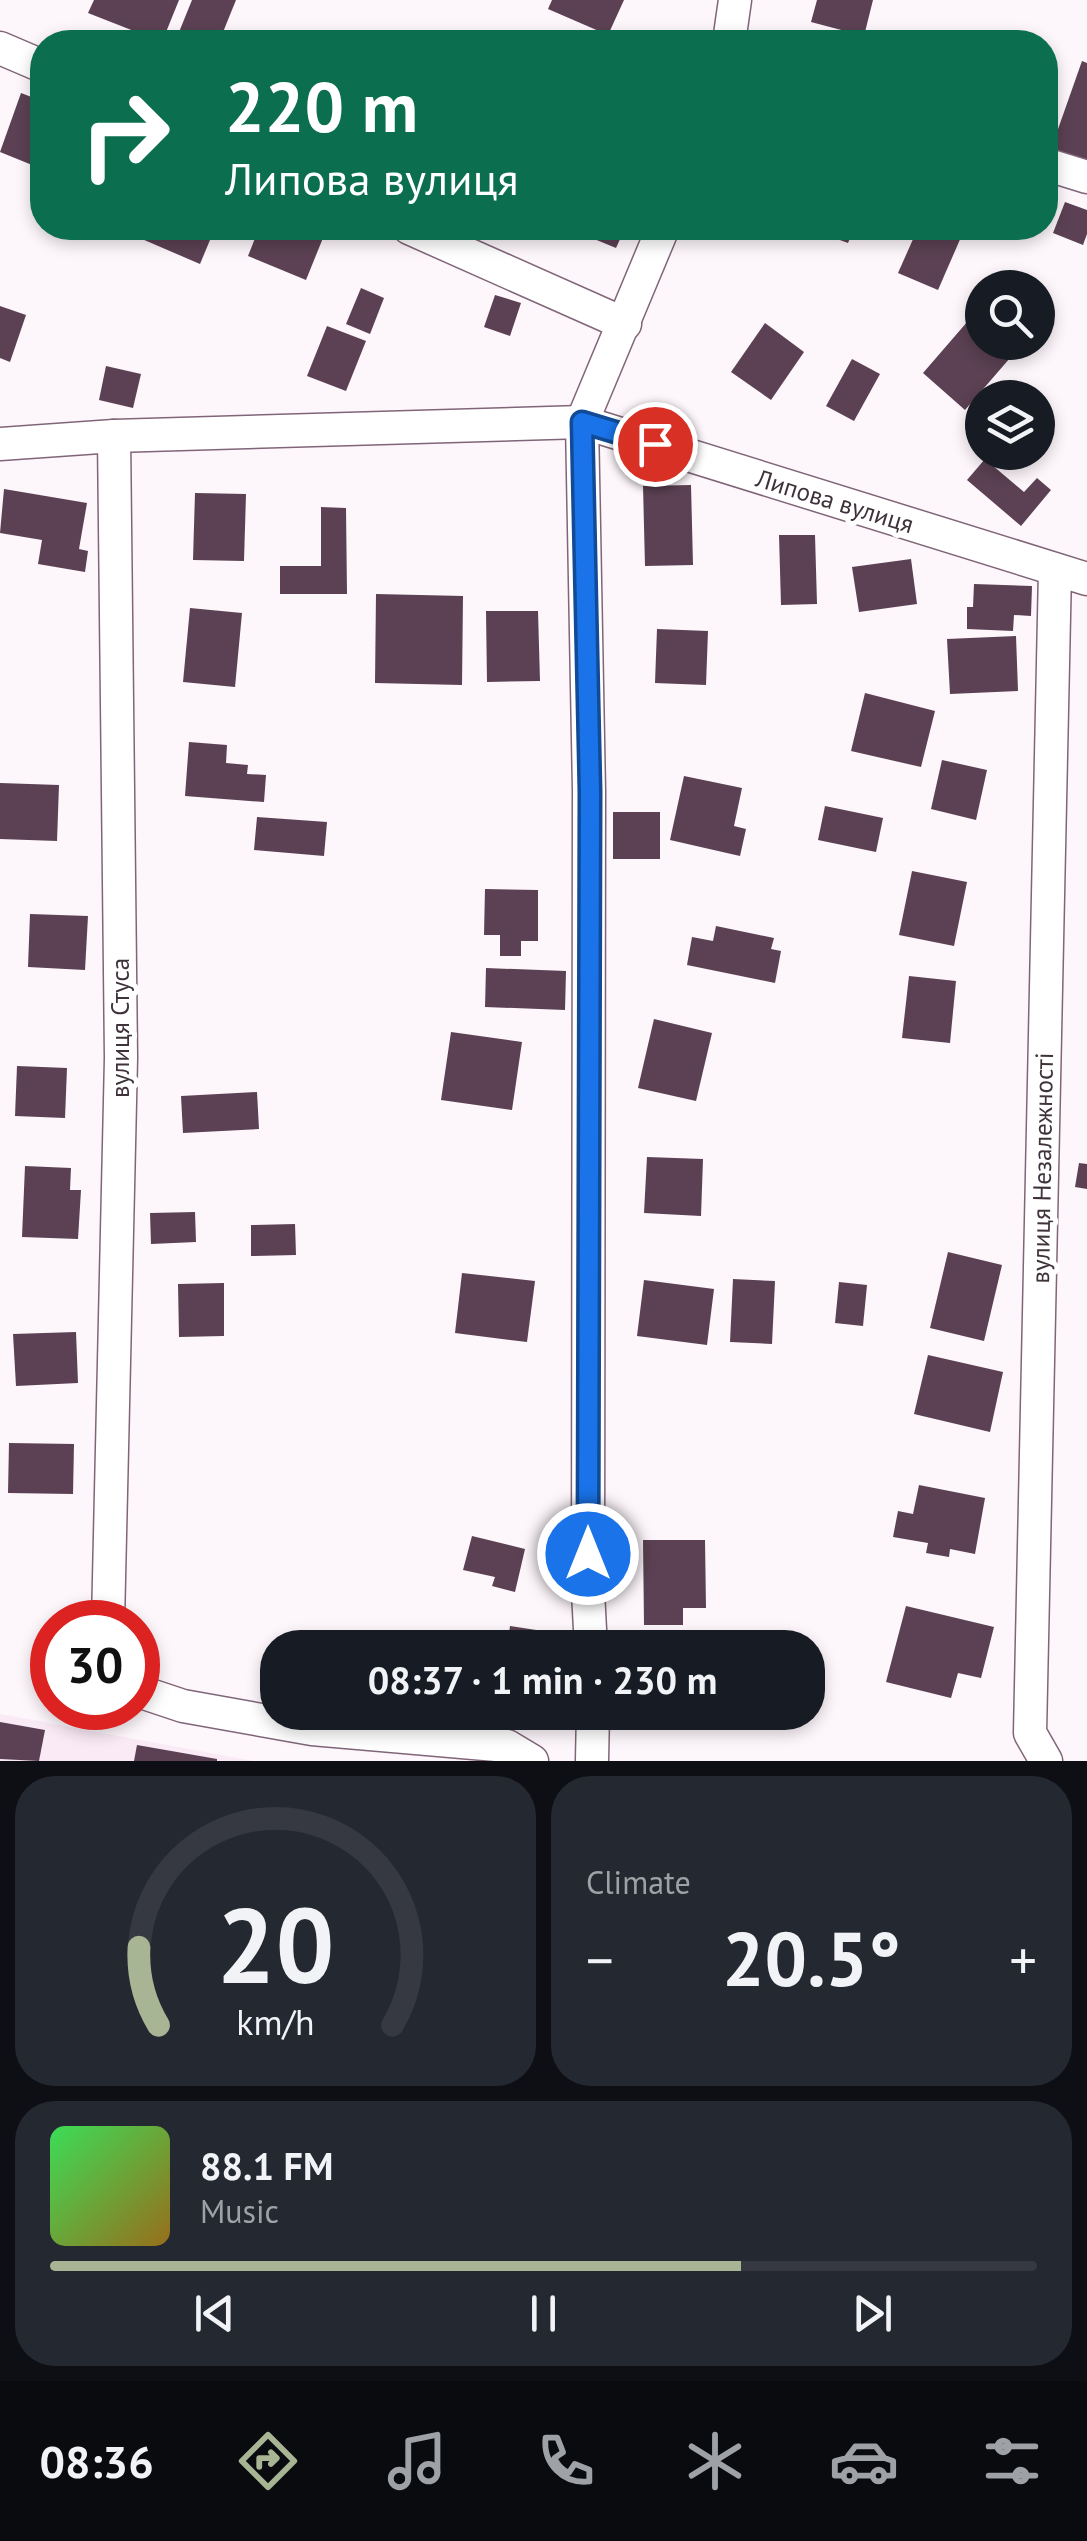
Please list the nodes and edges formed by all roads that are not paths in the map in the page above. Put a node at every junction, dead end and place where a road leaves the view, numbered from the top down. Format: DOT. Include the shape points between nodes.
graph roads {
  1 [pos="734,0"];
  2 [pos="730,30"];
  3 [pos="0,48"];
  4 [pos="30,61"];
  5 [pos="1058,168"];
  6 [pos="1087,177"];
  7 [pos="436,240"];
  8 [pos="658,240"];
  9 [pos="625,324"];
  10 [pos="582,422"];
  11 [pos="114,436"];
  12 [pos="0,444"];
  13 [pos="1071,574"];
  14 [pos="109,1600"];
  15 [pos="590,1630"];
  16 [pos="160,1698"];
  17 [pos="593,1730"];
  18 [pos="532,1761"];
  19 [pos="592,1761"];
  20 [pos="1046,1761"];
  1 -- 2 [label="street"];
  3 -- 4 [label="street"];
  5 -- 6 [label="street"];
  7 -- 9 [label="street"];
  8 -- 9 [label="street"];
  9 -- 10 [label="street"];
  10 -- 11 [label="street, Липова вулиця"];
  10 -- 13 [label="street, Липова вулиця"];
  10 -- 15 [label="street" via="590,792"];
  11 -- 12 [label="street, Липова вулиця"];
  11 -- 14 [label="street, вулиця Стуса" via="121,1058"];
  13 -- 20 [label="street, вулиця Незалежності" via="1030,1733"];
  16 -- 18 [label="street" via="312,1729 506,1746"];
  17 -- 19 [label="street"];
}
